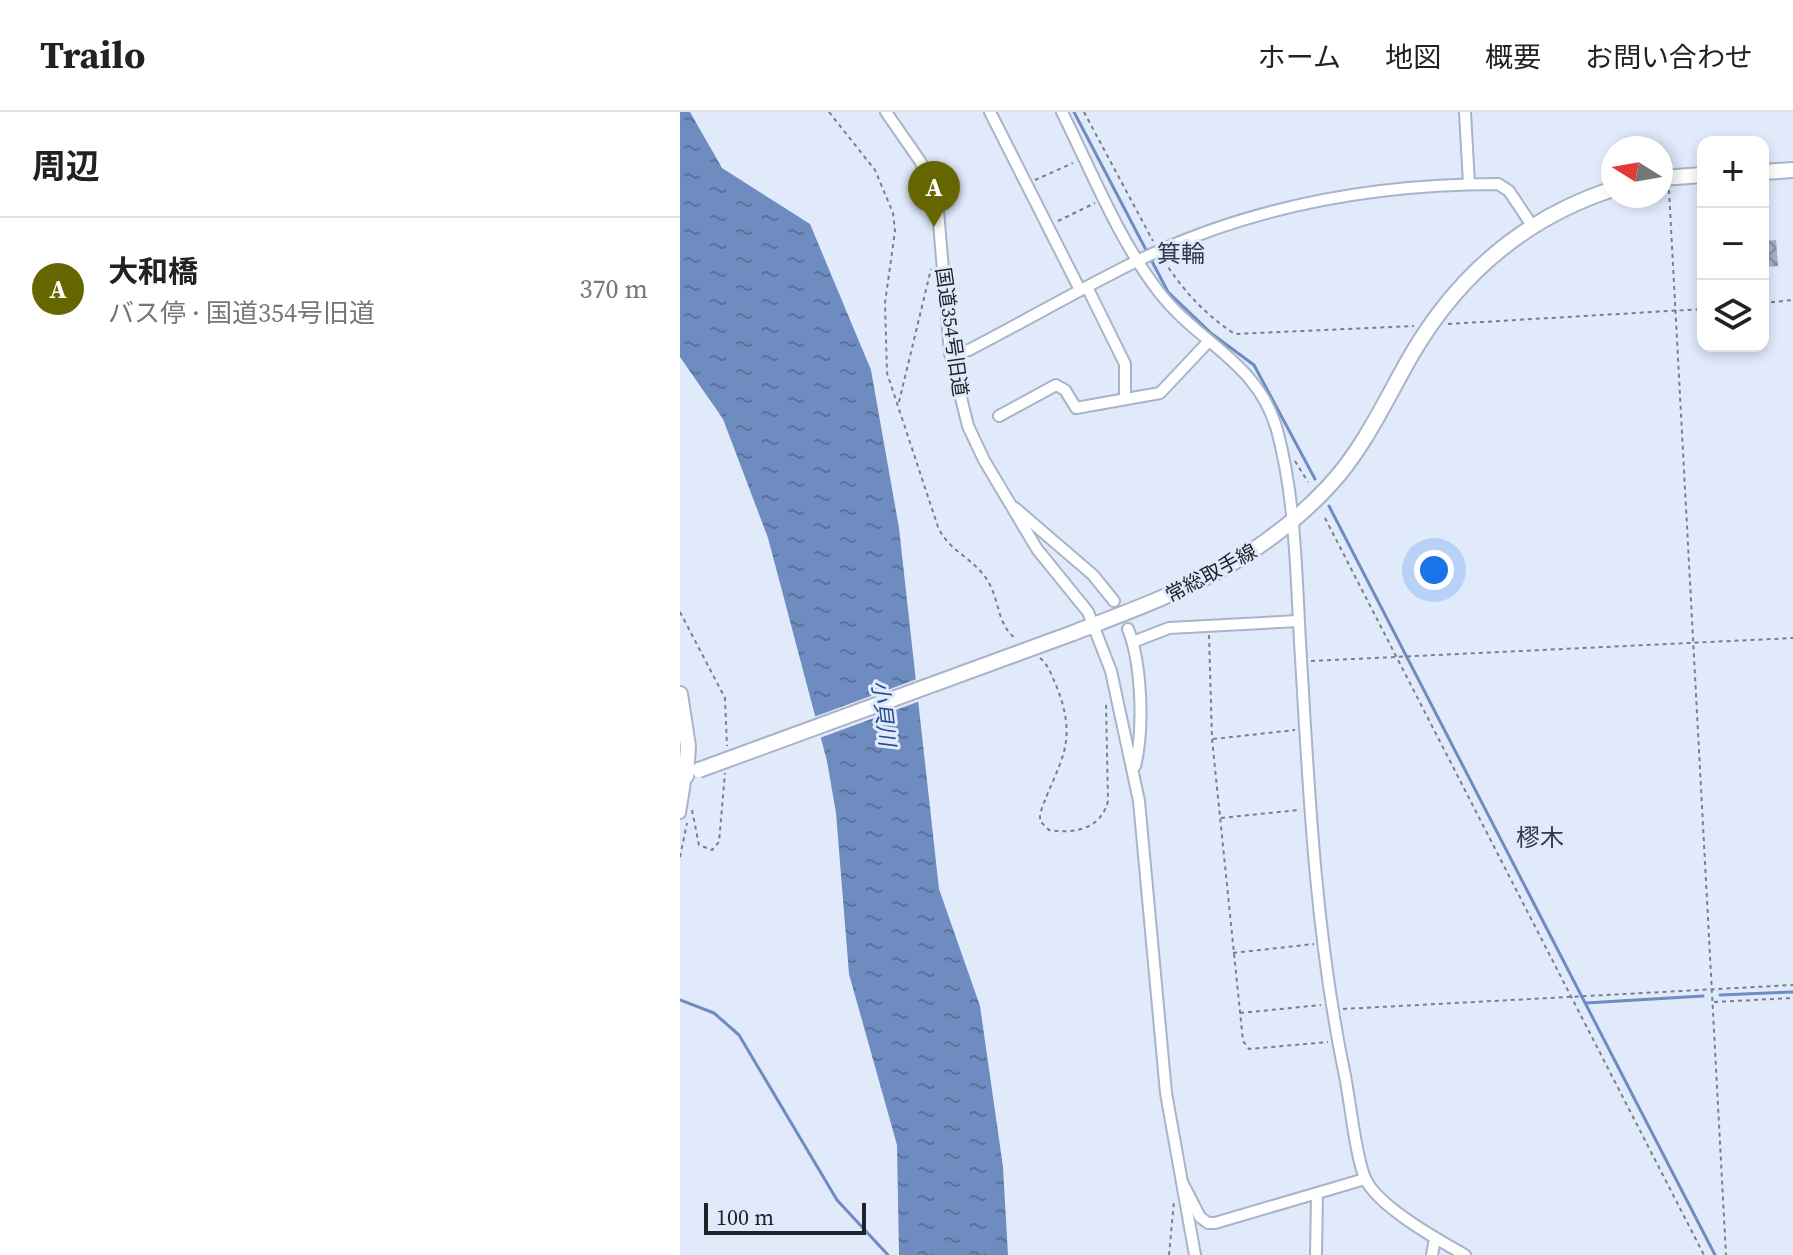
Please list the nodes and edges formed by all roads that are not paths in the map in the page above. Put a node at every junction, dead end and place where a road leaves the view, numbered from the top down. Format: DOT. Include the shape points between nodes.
graph roads {
  1 [pos="886,112"];
  2 [pos="990,112"];
  3 [pos="1062,112"];
  4 [pos="1465,112"];
  5 [pos="1793,170"];
  6 [pos="1769,172"];
  7 [pos="1697,175"];
  8 [pos="1673,177"];
  9 [pos="1469,184"];
  10 [pos="1601,194"];
  11 [pos="1531,224"];
  12 [pos="1138,261"];
  13 [pos="1084,288"];
  14 [pos="1209,341"];
  15 [pos="950,353"];
  16 [pos="1125,397"];
  17 [pos="999,416"];
  18 [pos="1010,504"];
  19 [pos="1293,521"];
  20 [pos="1114,601"];
  21 [pos="1298,621"];
  22 [pos="1094,624"];
  23 [pos="1128,629"];
  24 [pos="1133,642"];
  25 [pos="680,694"];
  26 [pos="1134,768"];
  27 [pos="688,775"];
  28 [pos="685,809"];
  29 [pos="1365,1179"];
  30 [pos="1180,1181"];
  31 [pos="1317,1194"];
  32 [pos="1435,1238"];
  33 [pos="1195,1255"];
  34 [pos="1316,1255"];
  35 [pos="1432,1255"];
  36 [pos="1465,1255"];
  1 -- 15 [label="street, 国道354号旧道" via="931,184"];
  2 -- 13 [label="street"];
  3 -- 12 [label="street"];
  4 -- 9 [label="street"];
  5 -- 6 [label="main road"];
  7 -- 8 [label="main road"];
  9 -- 11 [label="street" via="1504,186"];
  9 -- 12 [label="street" via="1358,192 1295,204"];
  10 -- 11 [label="main road, 常総取手線"];
  11 -- 19 [label="main road, 常総取手線" via="1469,277 1431,325 1349,460"];
  12 -- 13 [label="street"];
  12 -- 14 [label="street" via="1161,295"];
  13 -- 15 [label="street" via="969,350"];
  13 -- 16 [label="street" via="1125,364"];
  14 -- 16 [label="street" via="1160,393"];
  14 -- 19 [label="street" via="1238,362 1266,402 1277,429"];
  15 -- 18 [label="street, 国道354号旧道" via="968,426"];
  16 -- 17 [label="street" via="1076,408 1056,385"];
  18 -- 20 [label="street" via="1093,575"];
  18 -- 22 [label="street, 国道354号旧道"];
  19 -- 21 [label="street"];
  19 -- 22 [label="main road, 常総取手線" via="1207,580"];
  21 -- 24 [label="street" via="1169,628"];
  21 -- 29 [label="street" via="1324,943"];
  22 -- 26 [label="street, 国道354号旧道"];
  22 -- 27 [label="main road, 常総取手線, bridge"];
  23 -- 24 [label="street"];
  24 -- 26 [label="street" via="1140,733"];
  25 -- 27 [label="main road"];
  26 -- 30 [label="street" via="1166,1093"];
  27 -- 28 [label="street"];
  29 -- 31 [label="street"];
  29 -- 32 [label="street" via="1395,1211"];
  30 -- 31 [label="street" via="1208,1223"];
  30 -- 33 [label="street"];
  31 -- 34 [label="street"];
  32 -- 35 [label="street"];
  32 -- 36 [label="street"];
}
